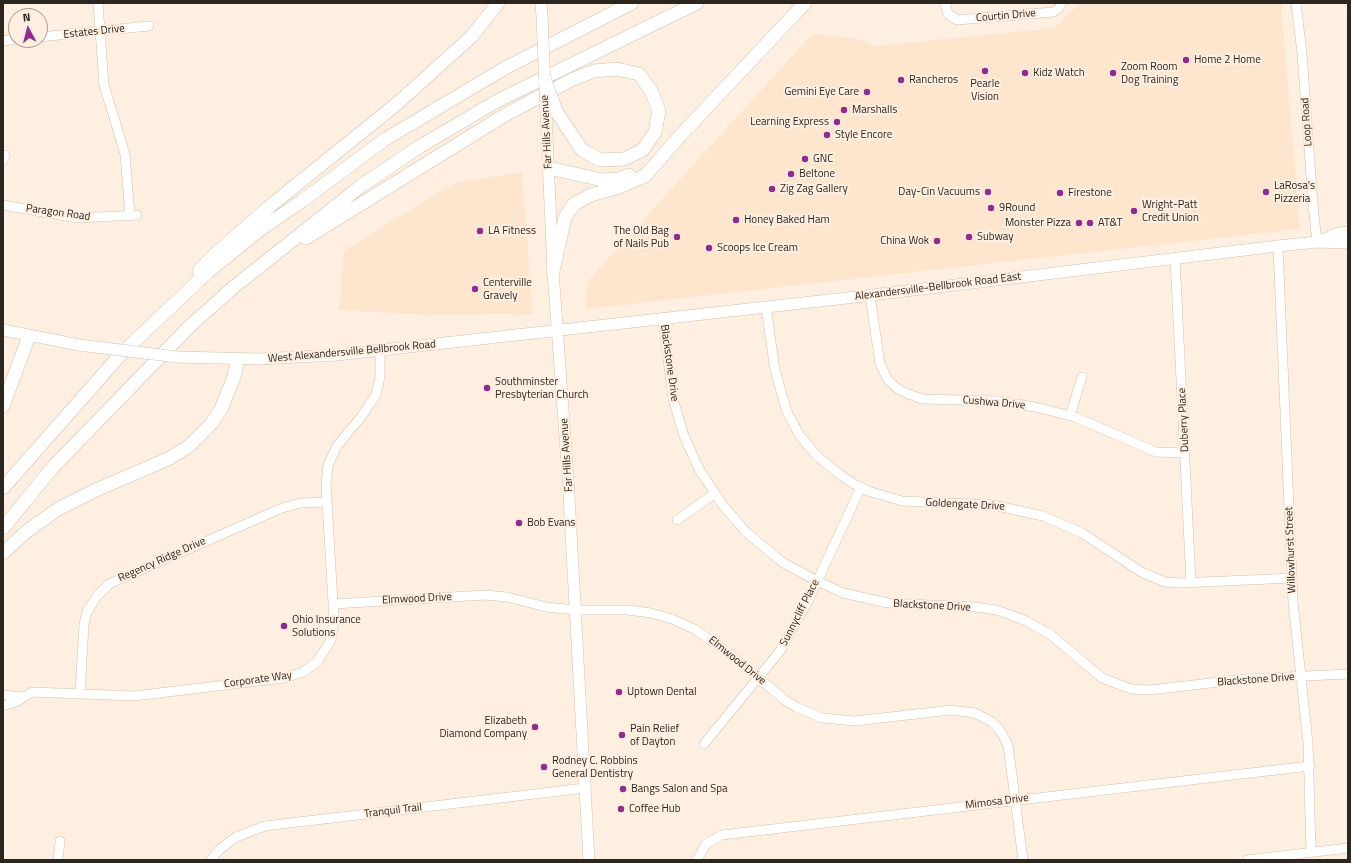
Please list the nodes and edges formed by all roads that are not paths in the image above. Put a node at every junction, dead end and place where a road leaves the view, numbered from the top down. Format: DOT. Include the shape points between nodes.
graph roads {
  1 [pos="98,3"];
  2 [pos="498,3"];
  3 [pos="541,3"];
  4 [pos="632,3"];
  5 [pos="697,3"];
  6 [pos="804,3"];
  7 [pos="945,3"];
  8 [pos="1062,3"];
  9 [pos="1296,3"];
  10 [pos="149,26"];
  11 [pos="101,31"];
  12 [pos="48,36"];
  13 [pos="545,81"];
  14 [pos="551,112"];
  15 [pos="673,143"];
  16 [pos="549,168"];
  17 [pos="3,205"];
  18 [pos="1348,232"];
  19 [pos="1317,242"];
  20 [pos="1348,243"];
  21 [pos="1278,246"];
  22 [pos="1175,258"];
  23 [pos="262,265"];
  24 [pos="553,271"];
  25 [pos="870,295"];
  26 [pos="766,307"];
  27 [pos="663,318"];
  28 [pos="157,320"];
  29 [pos="3,330"];
  30 [pos="558,330"];
  31 [pos="29,336"];
  32 [pos="380,351"];
  33 [pos="238,359"];
  34 [pos="1082,377"];
  35 [pos="3,406"];
  36 [pos="1070,416"];
  37 [pos="1185,453"];
  38 [pos="3,488"];
  39 [pos="861,488"];
  40 [pos="714,494"];
  41 [pos="327,502"];
  42 [pos="677,520"];
  43 [pos="3,528"];
  44 [pos="3,553"];
  45 [pos="1292,578"];
  46 [pos="817,581"];
  47 [pos="1191,583"];
  48 [pos="333,604"];
  49 [pos="575,610"];
  50 [pos="1348,674"];
  51 [pos="1300,676"];
  52 [pos="759,678"];
  53 [pos="80,694"];
  54 [pos="3,695"];
  55 [pos="23,696"];
  56 [pos="3,706"];
  57 [pos="704,744"];
  58 [pos="1310,766"];
  59 [pos="585,788"];
  60 [pos="1016,800"];
  61 [pos="60,841"];
  62 [pos="1348,848"];
  63 [pos="1312,852"];
  64 [pos="58,860"];
  65 [pos="211,860"];
  66 [pos="589,860"];
  67 [pos="697,860"];
  68 [pos="1023,860"];
  69 [pos="1247,860"];
  1 -- 11 [label="street"];
  2 -- 28 [label="highway" via="472,36 399,102 269,206 210,259"];
  3 -- 13 [label="main road, Far Hills Avenue, bridge"];
  4 -- 28 [label="highway" via="504,68 384,140 261,229 209,271"];
  5 -- 23 [label="highway" via="497,101 419,147 361,186"];
  6 -- 15 [label="highway"];
  7 -- 8 [label="street, Courtin Drive" via="948,14 957,20 1053,12 1058,10"];
  9 -- 19 [label="street, Loop Road"];
  10 -- 11 [label="street, Estates Drive"];
  11 -- 12 [label="street, Estates Drive"];
  11 -- 17 [label="street, Paragon Road" via="104,85 125,154 133,215 77,218"];
  13 -- 14 [label="highway, bridge"];
  14 -- 16 [label="main road, Far Hills Avenue"];
  14 -- 23 [label="highway" via="582,150 600,160 624,160 643,150 655,132 659,111 651,91 639,74 617,69 594,71 570,80 505,114"];
  15 -- 16 [label="highway" via="637,171 619,179 602,180"];
  15 -- 24 [label="highway" via="645,176 591,195 574,204 565,217"];
  16 -- 24 [label="main road, Far Hills Avenue"];
  18 -- 19 [label="main road, Alexandersville-Bellbrook Road East" via="1338,233"];
  19 -- 20 [label="main road, Alexandersville-Bellbrook Road East"];
  19 -- 21 [label="main road, Alexandersville-Bellbrook Road East"];
  21 -- 22 [label="main road, Alexandersville-Bellbrook Road East"];
  21 -- 45 [label="street, Willowhurst Street"];
  22 -- 25 [label="main road, Alexandersville-Bellbrook Road East"];
  22 -- 37 [label="street, Duberry Place"];
  23 -- 43 [label="highway" via="191,325 54,466"];
  24 -- 30 [label="main road, Far Hills Avenue"];
  25 -- 26 [label="main road, Alexandersville-Bellbrook Road East"];
  25 -- 36 [label="street, Cushwa Drive" via="880,364 888,380 898,389 922,399 998,401"];
  26 -- 27 [label="main road, Alexandersville-Bellbrook Road East"];
  26 -- 39 [label="street, Goldengate Drive" via="778,387 793,423 817,456"];
  27 -- 30 [label="main road, Alexandersville-Bellbrook Road East"];
  27 -- 40 [label="street, Blackstone Drive" via="678,418 692,455"];
  28 -- 38 [label="highway" via="122,353"];
  29 -- 31 [label="main road, West Alexandersville Bellbrook Road"];
  30 -- 32 [label="main road, West Alexandersville Bellbrook Road"];
  30 -- 49 [label="main road, Far Hills Avenue"];
  31 -- 33 [label="main road, West Alexandersville Bellbrook Road, bridge" via="80,346 177,357"];
  31 -- 35 [label="highway"];
  32 -- 33 [label="main road, West Alexandersville Bellbrook Road" via="311,357"];
  32 -- 41 [label="street, Corporate Way" via="380,377 376,395 332,455 327,474"];
  33 -- 44 [label="highway" via="221,409 204,432 189,446 168,459 63,506 37,522"];
  34 -- 36 [label="street"];
  36 -- 37 [label="street, Cushwa Drive" via="1156,452"];
  37 -- 47 [label="street, Duberry Place"];
  39 -- 46 [label="street, Sunnycliff Place"];
  39 -- 47 [label="street, Goldengate Drive" via="902,501 977,504 1026,511 1082,533 1154,578 1176,583"];
  40 -- 42 [label="street"];
  40 -- 46 [label="street, Blackstone Drive" via="736,522 759,544 782,562"];
  41 -- 48 [label="street, Corporate Way"];
  41 -- 53 [label="street, Regency Ridge Drive" via="301,503 282,508 109,584 97,596 87,612"];
  45 -- 47 [label="street, Goldengate Drive"];
  45 -- 51 [label="street, Willowhurst Street"];
  46 -- 51 [label="street, Blackstone Drive" via="843,593 888,604 975,608 1012,615 1051,635 1102,678 1131,689 1150,690 1229,680"];
  46 -- 52 [label="street, Sunnycliff Place" via="792,631"];
  48 -- 49 [label="street, Elmwood Drive" via="485,595"];
  48 -- 53 [label="street, Corporate Way" via="333,630 327,648 310,668 293,676 134,696"];
  49 -- 52 [label="street, Elmwood Drive" via="628,610 671,618 707,637"];
  49 -- 59 [label="main road, Far Hills Avenue"];
  50 -- 51 [label="street, Blackstone Drive"];
  51 -- 58 [label="street, Willowhurst Street"];
  52 -- 57 [label="street, Sunnycliff Place"];
  52 -- 60 [label="street, Elmwood Drive" via="796,707 832,720 873,720 957,710 982,716 999,729 1008,745"];
  53 -- 55 [label="street, Corporate Way" via="32,692"];
  54 -- 55 [label="street"];
  55 -- 56 [label="street" via="18,701"];
  58 -- 60 [label="street, Mimosa Drive"];
  58 -- 63 [label="street, Willowhurst Street"];
  59 -- 65 [label="street, Tranquil Trail" via="265,826 236,837"];
  59 -- 66 [label="main road, Far Hills Avenue"];
  60 -- 67 [label="street, Mimosa Drive" via="722,835 706,844"];
  60 -- 68 [label="street, Elmwood Drive"];
  61 -- 64 [label="street"];
  62 -- 63 [label="street"];
  63 -- 69 [label="street"];
}
